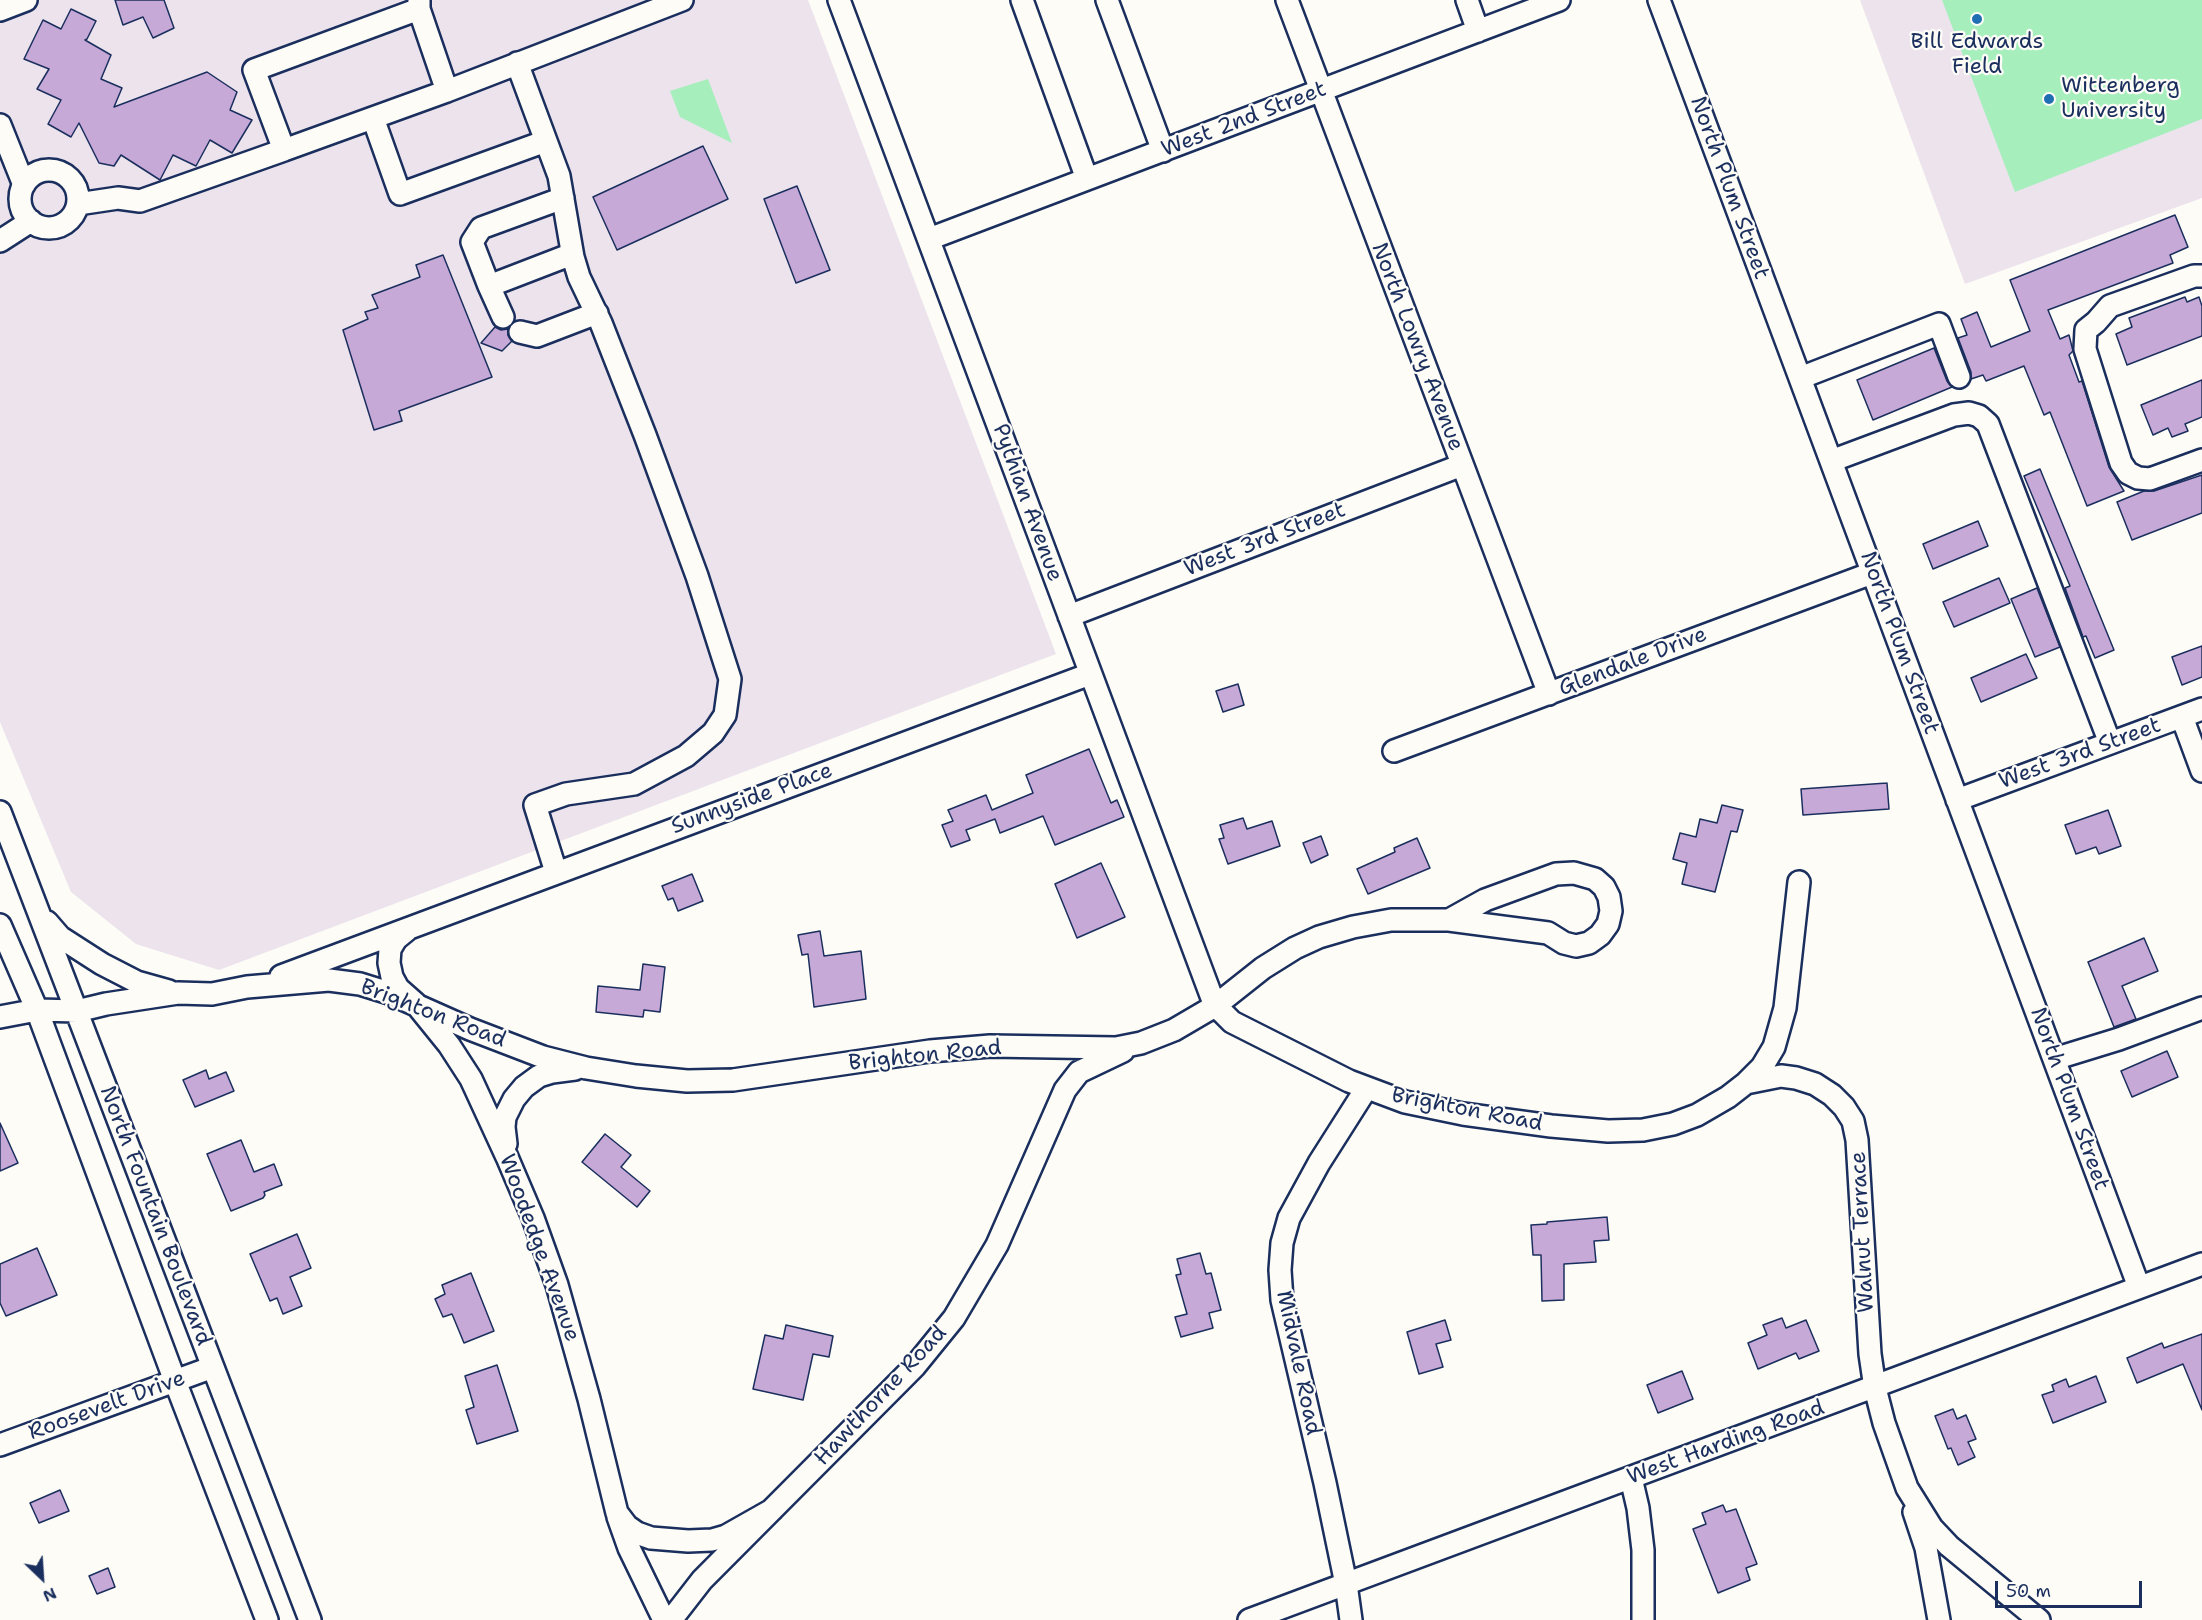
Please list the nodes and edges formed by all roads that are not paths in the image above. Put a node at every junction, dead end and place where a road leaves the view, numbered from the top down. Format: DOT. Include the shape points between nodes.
graph roads {
  1 [pos="26,0"];
  2 [pos="682,0"];
  3 [pos="839,0"];
  4 [pos="1022,0"];
  5 [pos="1107,0"];
  6 [pos="1287,0"];
  7 [pos="1467,0"];
  8 [pos="1559,0"];
  9 [pos="1659,0"];
  10 [pos="419,4"];
  11 [pos="0,10"];
  12 [pos="1478,31"];
  13 [pos="517,63"];
  14 [pos="447,90"];
  15 [pos="1321,91"];
  16 [pos="373,118"];
  17 [pos="0,125"];
  18 [pos="546,141"];
  19 [pos="284,150"];
  20 [pos="1163,151"];
  21 [pos="1087,179"];
  22 [pos="24,185"];
  23 [pos="563,198"];
  24 [pos="78,204"];
  25 [pos="31,221"];
  26 [pos="929,239"];
  27 [pos="0,241"];
  28 [pos="572,254"];
  29 [pos="2202,276"];
  30 [pos="489,286"];
  31 [pos="597,313"];
  32 [pos="503,316"];
  33 [pos="520,332"];
  34 [pos="1959,377"];
  35 [pos="1800,378"];
  36 [pos="1831,460"];
  37 [pos="2202,460"];
  38 [pos="1462,465"];
  39 [pos="1872,573"];
  40 [pos="1069,616"];
  41 [pos="1090,674"];
  42 [pos="1549,694"];
  43 [pos="2202,709"];
  44 [pos="2182,717"];
  45 [pos="2110,743"];
  46 [pos="1394,751"];
  47 [pos="2202,771"];
  48 [pos="1957,800"];
  49 [pos="0,812"];
  50 [pos="556,872"];
  51 [pos="1799,882"];
  52 [pos="39,914"];
  53 [pos="1449,920"];
  54 [pos="0,925"];
  55 [pos="413,926"];
  56 [pos="247,987"];
  57 [pos="178,993"];
  58 [pos="415,1003"];
  59 [pos="1215,1006"];
  60 [pos="2202,1008"];
  61 [pos="37,1010"];
  62 [pos="77,1011"];
  63 [pos="0,1017"];
  64 [pos="1141,1043"];
  65 [pos="2054,1059"];
  66 [pos="586,1068"];
  67 [pos="1746,1083"];
  68 [pos="1366,1089"];
  69 [pos="507,1157"];
  70 [pos="2202,1264"];
  71 [pos="2139,1287"];
  72 [pos="213,1367"];
  73 [pos="175,1381"];
  74 [pos="1875,1388"];
  75 [pos="0,1445"];
  76 [pos="1631,1478"];
  77 [pos="1906,1488"];
  78 [pos="772,1510"];
  79 [pos="617,1514"];
  80 [pos="1346,1584"];
  81 [pos="267,1620"];
  82 [pos="310,1620"];
  83 [pos="664,1620"];
  84 [pos="671,1620"];
  85 [pos="1249,1620"];
  86 [pos="1351,1620"];
  87 [pos="1643,1620"];
  88 [pos="1940,1620"];
  89 [pos="2039,1620"];
  1 -- 11 [label="street"];
  2 -- 13 [label="street"];
  3 -- 26 [label="street, Pythian Avenue"];
  4 -- 21 [label="street"];
  5 -- 20 [label="street"];
  6 -- 15 [label="street, North Lowry Avenue"];
  7 -- 12 [label="street"];
  8 -- 12 [label="street, West 2nd Street"];
  9 -- 35 [label="street, North Plum Street"];
  10 -- 14 [label="street"];
  10 -- 19 [label="street" via="254,70"];
  12 -- 15 [label="street, West 2nd Street"];
  13 -- 14 [label="street"];
  13 -- 18 [label="street"];
  14 -- 16 [label="street"];
  15 -- 20 [label="street, West 2nd Street"];
  15 -- 38 [label="street, North Lowry Avenue"];
  16 -- 18 [label="street" via="400,194"];
  16 -- 19 [label="street"];
  17 -- 22 [label="street"];
  18 -- 23 [label="street"];
  19 -- 24 [label="street" via="140,201 118,198"];
  20 -- 21 [label="street, West 2nd Street"];
  21 -- 26 [label="street, West 2nd Street"];
  22 -- 24 [label="street" via="45,170 63,173 75,186"];
  22 -- 25 [label="street" via="21,204"];
  23 -- 28 [label="street"];
  23 -- 30 [label="street" via="481,228 472,242"];
  24 -- 25 [label="street" via="75,213 59,226 50,228"];
  25 -- 27 [label="street"];
  26 -- 40 [label="street, Pythian Avenue"];
  28 -- 30 [label="street"];
  28 -- 31 [label="street"];
  29 -- 37 [label="street" via="2110,306 2086,330 2085,349 2121,464 2128,473 2150,479"];
  30 -- 32 [label="street"];
  31 -- 33 [label="street" via="537,336"];
  31 -- 50 [label="street" via="681,532 730,679 725,715 686,756 634,784 566,794 535,805"];
  34 -- 35 [label="street" via="1939,324"];
  35 -- 36 [label="street, North Plum Street"];
  36 -- 39 [label="street, North Plum Street"];
  36 -- 45 [label="street" via="1954,415 1969,412 1988,424"];
  38 -- 40 [label="street, West 3rd Street"];
  38 -- 42 [label="street, North Lowry Avenue"];
  39 -- 42 [label="street, Glendale Drive"];
  39 -- 48 [label="street, North Plum Street"];
  40 -- 41 [label="street, Pythian Avenue"];
  41 -- 50 [label="street, Sunnyside Place"];
  41 -- 59 [label="street, Pythian Avenue"];
  42 -- 46 [label="street, Glendale Drive"];
  43 -- 44 [label="street, West 3rd Street"];
  44 -- 45 [label="street, West 3rd Street"];
  44 -- 47 [label="street"];
  45 -- 48 [label="street, West 3rd Street"];
  48 -- 65 [label="street, North Plum Street"];
  49 -- 52 [label="street, North Fountain Boulevard"];
  50 -- 55 [label="street, Sunnyside Place"];
  51 -- 67 [label="street" via="1779,1033 1762,1067"];
  52 -- 57 [label="street" via="60,937 102,964 137,982"];
  52 -- 62 [label="street, North Fountain Boulevard"];
  53 -- 53 [label="street" via="1485,900 1556,874 1574,873 1595,879 1604,887 1611,911 1600,935 1576,946 1548,933"];
  53 -- 59 [label="street" via="1391,920 1319,937 1263,968"];
  54 -- 61 [label="street, North Fountain Boulevard"];
  55 -- 56 [label="street, Sunnyside Place"];
  55 -- 58 [label="street, Sunnyside Place" via="396,939 389,963 395,982"];
  56 -- 57 [label="street, Brighton Road" via="212,994"];
  56 -- 58 [label="street, Brighton Road" via="329,980 360,984"];
  57 -- 62 [label="street, Brighton Road"];
  58 -- 66 [label="street, Brighton Road" via="470,1029"];
  58 -- 69 [label="street, Woodedge Avenue" via="471,1078"];
  59 -- 64 [label="street, Brighton Road" via="1174,1030"];
  59 -- 68 [label="street, Brighton Road" via="1232,1022"];
  60 -- 65 [label="street"];
  61 -- 62 [label="street, Brighton Road"];
  61 -- 63 [label="street, Brighton Road"];
  61 -- 73 [label="street, North Fountain Boulevard"];
  62 -- 72 [label="street, North Fountain Boulevard"];
  64 -- 66 [label="street, Brighton Road" via="1116,1048 990,1046 930,1051 733,1080 687,1081"];
  64 -- 78 [label="street, Hawthorne Road" via="1079,1072 1065,1090 997,1245 954,1318 915,1366"];
  65 -- 71 [label="street, North Plum Street"];
  66 -- 69 [label="street" via="539,1076 519,1093 505,1117"];
  67 -- 68 [label="street, Brighton Road" via="1728,1097 1673,1124 1608,1131 1463,1114"];
  67 -- 74 [label="street, Walnut Terrace" via="1781,1076 1815,1084 1832,1095 1853,1122"];
  68 -- 80 [label="street, Midvale Road" via="1289,1218 1280,1270 1282,1300"];
  69 -- 79 [label="street, Woodedge Avenue" via="556,1285"];
  70 -- 71 [label="street, West Harding Road"];
  71 -- 74 [label="street, West Harding Road"];
  72 -- 73 [label="street, Roosevelt Drive"];
  72 -- 82 [label="street, North Fountain Boulevard"];
  73 -- 75 [label="street, Roosevelt Drive"];
  73 -- 81 [label="street, North Fountain Boulevard"];
  74 -- 76 [label="street, West Harding Road"];
  74 -- 77 [label="street, Walnut Terrace"];
  76 -- 80 [label="street, West Harding Road"];
  76 -- 87 [label="street" via="1643,1550"];
  77 -- 88 [label="street" via="1926,1548"];
  77 -- 89 [label="street, Walnut Terrace" via="1948,1546"];
  78 -- 79 [label="street" via="726,1536 688,1542 637,1533"];
  78 -- 84 [label="street, Hawthorne Road" via="702,1580"];
  79 -- 83 [label="street, Woodedge Avenue"];
  80 -- 85 [label="street, West Harding Road"];
  80 -- 86 [label="street, Midvale Road"];
}
